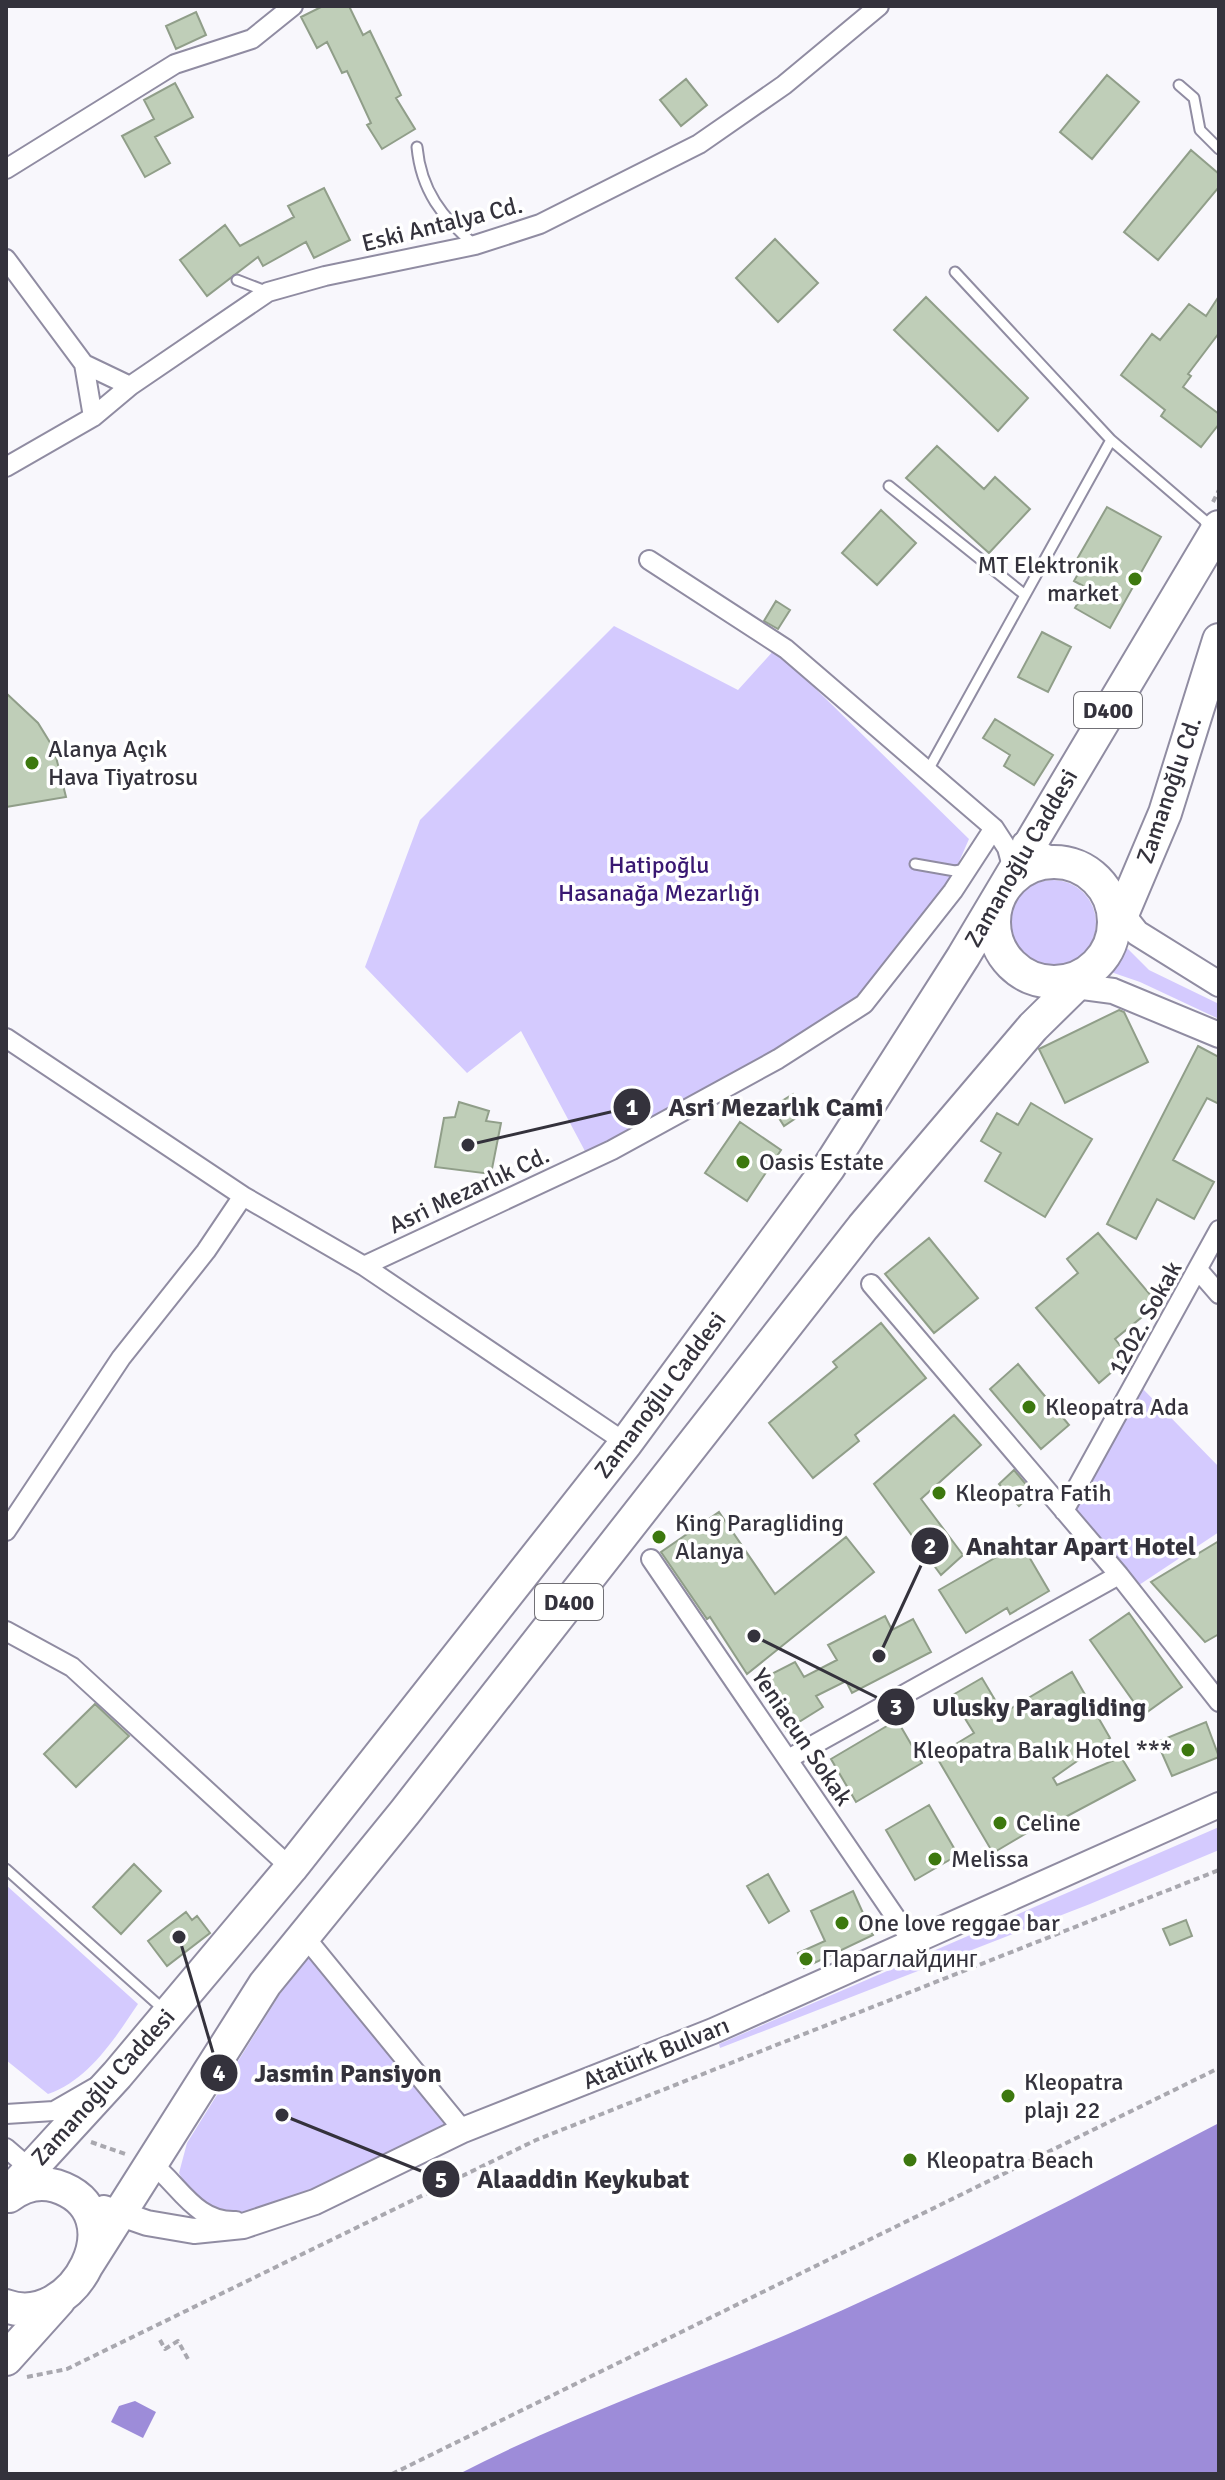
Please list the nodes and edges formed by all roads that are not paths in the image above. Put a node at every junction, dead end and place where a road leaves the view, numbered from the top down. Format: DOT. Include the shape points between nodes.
graph roads {
  1 [pos="293,6"];
  2 [pos="879,6"];
  3 [pos="1179,85"];
  4 [pos="417,147"];
  5 [pos="1219,149"];
  6 [pos="6,169"];
  7 [pos="475,245"];
  8 [pos="6,259"];
  9 [pos="955,272"];
  10 [pos="237,280"];
  11 [pos="268,292"];
  12 [pos="84,364"];
  13 [pos="130,386"];
  14 [pos="93,417"];
  15 [pos="1111,440"];
  16 [pos="6,467"];
  17 [pos="889,486"];
  18 [pos="1217,531"];
  19 [pos="649,560"];
  20 [pos="1025,595"];
  21 [pos="1219,640"];
  22 [pos="927,772"];
  23 [pos="994,828"];
  24 [pos="1066,863"];
  25 [pos="915,864"];
  26 [pos="966,869"];
  27 [pos="1014,870"];
  28 [pos="1115,917"];
  29 [pos="1073,980"];
  30 [pos="1219,984"];
  31 [pos="1219,1035"];
  32 [pos="6,1038"];
  33 [pos="243,1196"];
  34 [pos="1219,1230"];
  35 [pos="364,1266"];
  36 [pos="1199,1271"];
  37 [pos="871,1284"];
  38 [pos="1219,1294"];
  39 [pos="626,1443"];
  40 [pos="1064,1511"];
  41 [pos="7,1528"];
  42 [pos="651,1559"];
  43 [pos="1119,1575"];
  44 [pos="6,1631"];
  45 [pos="1219,1702"];
  46 [pos="788,1759"];
  47 [pos="1219,1805"];
  48 [pos="291,1868"];
  49 [pos="6,1869"];
  50 [pos="305,1937"];
  51 [pos="913,1943"];
  52 [pos="169,2014"];
  53 [pos="117,2075"];
  54 [pos="6,2114"];
  55 [pos="463,2130"];
  56 [pos="6,2148"];
  57 [pos="151,2163"];
  58 [pos="40,2177"];
  59 [pos="6,2197"];
  60 [pos="81,2201"];
  61 [pos="119,2213"];
  62 [pos="267,2218"];
  63 [pos="87,2265"];
  64 [pos="61,2298"];
  65 [pos="6,2306"];
  66 [pos="17,2368"];
  1 -- 6 [label="street" via="252,39 175,64"];
  2 -- 7 [label="street, Eski Antalya Cd." via="784,85 699,144 540,224"];
  3 -- 5 [label="lane" via="1194,98 1200,130"];
  4 -- 7 [label="lane" via="431,198"];
  7 -- 11 [label="street, Eski Antalya Cd."];
  8 -- 12 [label="street"];
  9 -- 15 [label="lane"];
  10 -- 11 [label="lane"];
  11 -- 13 [label="street, Eski Antalya Cd."];
  12 -- 13 [label="street"];
  12 -- 14 [label="street"];
  13 -- 14 [label="street, Eski Antalya Cd."];
  14 -- 16 [label="street, Eski Antalya Cd."];
  15 -- 18 [label="lane"];
  15 -- 20 [label="lane"];
  17 -- 20 [label="lane"];
  18 -- 27 [label="highway, Zamanoğlu Caddesi / D400"];
  19 -- 22 [label="street" via="786,649"];
  20 -- 22 [label="lane"];
  21 -- 28 [label="highway, Zamanoğlu Cd." via="1165,813"];
  22 -- 23 [label="street"];
  23 -- 26 [label="street, Asri Mezarlık Cd."];
  23 -- 27 [label="street"];
  23 -- 27 [label="street"];
  24 -- 27 [label="street"];
  24 -- 27 [label="highway" via="1028,867 1011,879"];
  24 -- 28 [label="highway" via="1100,882"];
  25 -- 26 [label="lane"];
  26 -- 35 [label="street, Asri Mezarlık Cd." via="864,1004 778,1059 612,1150"];
  27 -- 29 [label="highway" via="994,914 994,934 1002,953 1032,979"];
  27 -- 39 [label="highway, Zamanoğlu Caddesi / D400" via="829,1167"];
  28 -- 29 [label="highway, Zamanoğlu Cd." via="1104,956"];
  28 -- 30 [label="street"];
  29 -- 31 [label="street" via="1133,997"];
  29 -- 50 [label="highway, D400" via="863,1227"];
  32 -- 33 [label="street"];
  33 -- 35 [label="street"];
  33 -- 41 [label="street" via="121,1358"];
  34 -- 36 [label="street, 1202. Sokak"];
  35 -- 39 [label="street"];
  36 -- 38 [label="street"];
  36 -- 40 [label="street, 1202. Sokak"];
  37 -- 40 [label="street"];
  39 -- 48 [label="highway, Zamanoğlu Caddesi / D400"];
  40 -- 43 [label="street"];
  42 -- 46 [label="street, Yeniacun Sokak"];
  43 -- 45 [label="street"];
  43 -- 46 [label="street"];
  44 -- 48 [label="street" via="72,1667"];
  46 -- 51 [label="street, Yeniacun Sokak"];
  47 -- 51 [label="street, Atatürk Bulvarı"];
  48 -- 52 [label="highway, Zamanoğlu Caddesi / D400"];
  49 -- 52 [label="lane"];
  50 -- 55 [label="street"];
  50 -- 57 [label="highway, D400" via="265,1984"];
  51 -- 55 [label="street, Atatürk Bulvarı" via="713,2031"];
  52 -- 53 [label="highway, Zamanoğlu Caddesi / D400"];
  53 -- 54 [label="street" via="54,2111"];
  53 -- 58 [label="highway, Zamanoğlu Caddesi / D400" via="63,2132"];
  55 -- 62 [label="street, Atatürk Bulvarı" via="315,2202"];
  56 -- 58 [label="street"];
  57 -- 61 [label="highway, D400"];
  57 -- 62 [label="street" via="171,2178 187,2203 207,2214 230,2221"];
  58 -- 59 [label="highway, Zamanoğlu Caddesi / D400"];
  58 -- 60 [label="highway"];
  60 -- 61 [label="street, Atatürk Bulvarı"];
  60 -- 63 [label="highway" via="96,2232"];
  61 -- 62 [label="street, Atatürk Bulvarı" via="194,2231"];
  61 -- 63 [label="highway, D400"];
  63 -- 64 [label="highway"];
  64 -- 65 [label="highway" via="27,2311"];
  64 -- 66 [label="highway"];
}
